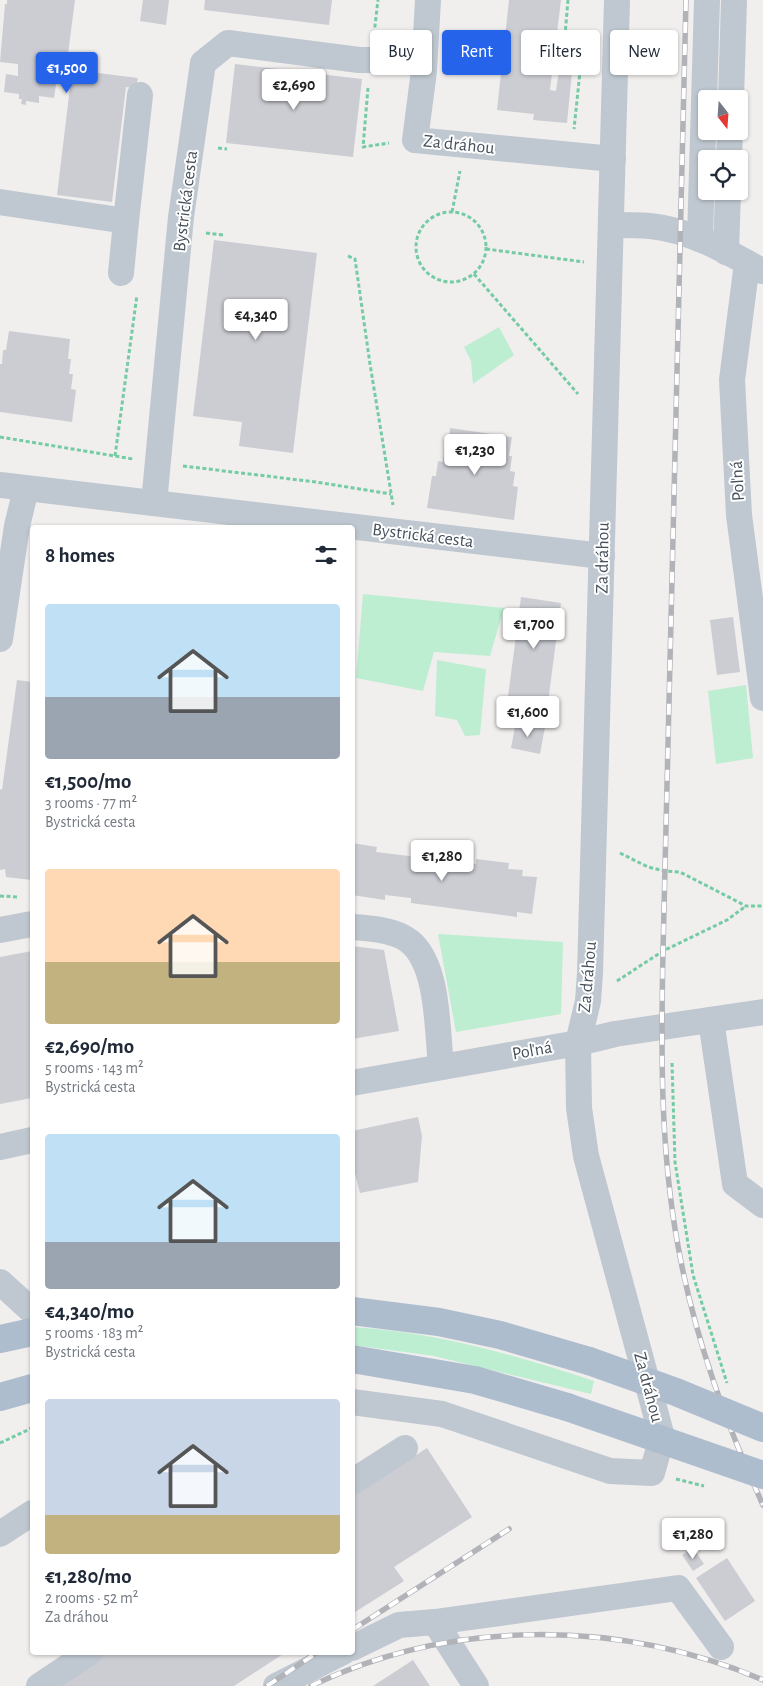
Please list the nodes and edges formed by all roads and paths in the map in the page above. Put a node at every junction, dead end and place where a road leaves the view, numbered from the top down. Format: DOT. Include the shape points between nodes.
graph roads {
  1 [pos="378,0"];
  2 [pos="428,0"];
  3 [pos="568,0"];
  4 [pos="617,0"];
  5 [pos="707,0"];
  6 [pos="734,0"];
  7 [pos="365,60"];
  8 [pos="731,90"];
  9 [pos="140,95"];
  10 [pos="574,133"];
  11 [pos="415,140"];
  12 [pos="465,145"];
  13 [pos="613,158"];
  14 [pos="730,200"];
  15 [pos="0,202"];
  16 [pos="452,212"];
  17 [pos="126,221"];
  18 [pos="611,225"];
  19 [pos="700,240"];
  20 [pos="486,249"];
  21 [pos="348,256"];
  22 [pos="587,262"];
  23 [pos="745,262"];
  24 [pos="120,273"];
  25 [pos="474,274"];
  26 [pos="583,400"];
  27 [pos="0,437"];
  28 [pos="158,463"];
  29 [pos="0,486"];
  30 [pos="26,488"];
  31 [pos="391,494"];
  32 [pos="154,503"];
  33 [pos="333,525"];
  34 [pos="355,528"];
  35 [pos="398,533"];
  36 [pos="602,556"];
  37 [pos="0,639"];
  38 [pos="763,698"];
  39 [pos="648,867"];
  40 [pos="746,906"];
  41 [pos="763,906"];
  42 [pos="30,924"];
  43 [pos="355,927"];
  44 [pos="0,930"];
  45 [pos="610,986"];
  46 [pos="763,1012"];
  47 [pos="711,1020"];
  48 [pos="578,1043"];
  49 [pos="672,1063"];
  50 [pos="441,1066"];
  51 [pos="355,1082"];
  52 [pos="30,1140"];
  53 [pos="0,1147"];
  54 [pos="763,1205"];
  55 [pos="0,1282"];
  56 [pos="30,1309"];
  57 [pos="355,1311"];
  58 [pos="30,1332"];
  59 [pos="0,1339"];
  60 [pos="355,1360"];
  61 [pos="30,1389"];
  62 [pos="729,1390"];
  63 [pos="0,1398"];
  64 [pos="355,1402"];
  65 [pos="763,1428"];
  66 [pos="30,1429"];
  67 [pos="18,1435"];
  68 [pos="20,1440"];
  69 [pos="0,1443"];
  70 [pos="405,1448"];
  71 [pos="763,1475"];
  72 [pos="355,1480"];
  73 [pos="30,1514"];
  74 [pos="0,1534"];
  75 [pos="435,1622"];
  76 [pos="355,1647"];
  77 [pos="721,1647"];
  78 [pos="86,1655"];
  79 [pos="337,1655"];
  80 [pos="39,1686"];
  81 [pos="276,1686"];
  82 [pos="476,1686"];
  1 -- 7 [label="path"];
  2 -- 11 [label="street, Za dráhou" via="424,71"];
  3 -- 10 [label="path" via="563,59 581,62"];
  4 -- 13 [label="street, Za dráhou"];
  5 -- 19 [label="street"];
  6 -- 8 [label="street"];
  7 -- 11 [label="path" via="363,147"];
  7 -- 28 [label="street, Bystrická cesta" via="228,43 203,62 181,217"];
  9 -- 17 [label="street"];
  11 -- 12 [label="street, Za dráhou"];
  12 -- 13 [label="street, Za dráhou"];
  12 -- 16 [label="path"];
  13 -- 18 [label="street, Za dráhou"];
  14 -- 23 [label="street, Poľná"];
  15 -- 17 [label="street"];
  16 -- 20 [label="path" via="462,214 478,225 484,233"];
  16 -- 25 [label="path" via="442,213 424,226 416,244 418,258 431,276 442,281 464,280"];
  17 -- 24 [label="street"];
  18 -- 19 [label="street" via="651,226"];
  18 -- 36 [label="street, Za dráhou"];
  19 -- 23 [label="street"];
  20 -- 22 [label="path"];
  20 -- 25 [label="path" via="482,265"];
  21 -- 31 [label="path" via="355,260"];
  23 -- 38 [label="street, Poľná" via="732,380 739,515"];
  25 -- 26 [label="path"];
  27 -- 28 [label="path"];
  28 -- 31 [label="path"];
  28 -- 32 [label="street, Bystrická cesta"];
  29 -- 30 [label="street, Bystrická cesta"];
  30 -- 32 [label="street, Bystrická cesta"];
  30 -- 37 [label="street"];
  31 -- 35 [label="path"];
  32 -- 33 [label="street, Bystrická cesta"];
  34 -- 35 [label="street, Bystrická cesta"];
  35 -- 36 [label="street, Bystrická cesta"];
  36 -- 48 [label="street, Za dráhou" via="590,973 588,1001"];
  39 -- 40 [label="path" via="680,872"];
  40 -- 41 [label="path"];
  40 -- 45 [label="path" via="727,920 663,951"];
  42 -- 44 [label="street"];
  43 -- 50 [label="street" via="384,930 408,940 422,955 434,998"];
  46 -- 47 [label="street, Poľná"];
  47 -- 48 [label="street, Poľná" via="615,1034"];
  47 -- 54 [label="street" via="735,1184"];
  48 -- 50 [label="street, Poľná"];
  48 -- 64 [label="street, Za dráhou" via="579,1108 586,1156 662,1437 652,1473 610,1472 442,1414"];
  49 -- 62 [label="path" via="675,1162 693,1275"];
  50 -- 51 [label="street, Poľná"];
  52 -- 53 [label="street"];
  55 -- 56 [label="street"];
  57 -- 65 [label="main road, bridge" via="439,1322 500,1335 589,1361"];
  58 -- 59 [label="main road"];
  60 -- 71 [label="main road, bridge" via="475,1380 567,1407"];
  61 -- 63 [label="main road"];
  66 -- 67 [label="path"];
  67 -- 68 [label="path"];
  67 -- 69 [label="path"];
  70 -- 72 [label="street"];
  73 -- 74 [label="street"];
  75 -- 76 [label="street" via="399,1625"];
  75 -- 77 [label="street" via="678,1588"];
  75 -- 82 [label="street"];
  78 -- 80 [label="street"];
  79 -- 81 [label="street"];
}
